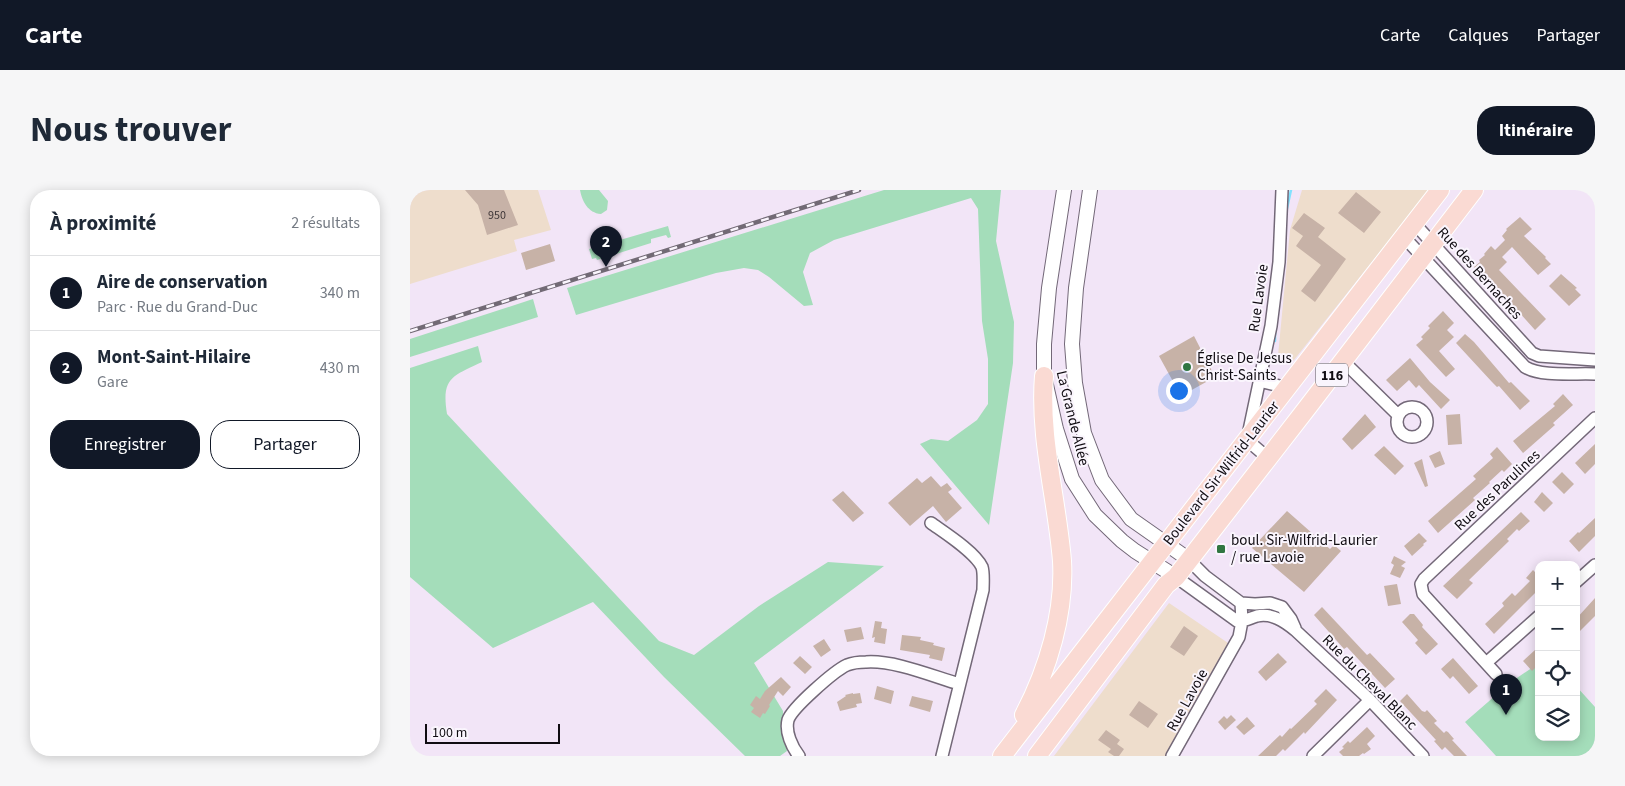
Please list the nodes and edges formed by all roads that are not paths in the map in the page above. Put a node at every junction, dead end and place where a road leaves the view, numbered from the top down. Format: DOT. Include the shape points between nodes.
graph roads {
  1 [pos="1064,190"];
  2 [pos="1090,190"];
  3 [pos="1282,190"];
  4 [pos="1440,190"];
  5 [pos="1474,190"];
  6 [pos="1409,230"];
  7 [pos="1427,250"];
  8 [pos="1523,343"];
  9 [pos="1512,353"];
  10 [pos="1595,360"];
  11 [pos="1343,361"];
  12 [pos="1595,374"];
  13 [pos="1044,376"];
  14 [pos="1259,381"];
  15 [pos="1288,388"];
  16 [pos="1398,415"];
  17 [pos="1595,418"];
  18 [pos="1246,440"];
  19 [pos="1268,458"];
  20 [pos="931,523"];
  21 [pos="1166,542"];
  22 [pos="1188,559"];
  23 [pos="1152,562"];
  24 [pos="1595,565"];
  25 [pos="1176,577"];
  26 [pos="1580,578"];
  27 [pos="1241,603"];
  28 [pos="1535,620"];
  29 [pos="1242,621"];
  30 [pos="1295,630"];
  31 [pos="1486,663"];
  32 [pos="1496,674"];
  33 [pos="959,684"];
  34 [pos="1370,700"];
  35 [pos="799,756"];
  36 [pos="942,756"];
  37 [pos="1001,756"];
  38 [pos="1037,756"];
  39 [pos="1172,756"];
  40 [pos="1313,756"];
  41 [pos="1423,756"];
  1 -- 13 [label="street, La Grande Allée" via="1049,288"];
  2 -- 21 [label="street, La Grande Allée" via="1076,288 1072,344 1074,383 1084,433 1102,480 1131,519"];
  3 -- 14 [label="street, Rue Lavoie" via="1277,280"];
  4 -- 6 [label="main road, Boulevard Sir-Wilfrid-Laurier / 116"];
  5 -- 7 [label="main road, Boulevard Sir-Wilfrid-Laurier / 116"];
  6 -- 7 [label="street, Rue des Bernaches"];
  6 -- 7 [label="street, Rue des Bernaches"];
  6 -- 15 [label="main road, Boulevard Sir-Wilfrid-Laurier / 116"];
  7 -- 8 [label="street, Rue des Bernaches"];
  7 -- 9 [label="street, Rue des Bernaches"];
  7 -- 11 [label="main road, Boulevard Sir-Wilfrid-Laurier / 116"];
  8 -- 9 [label="street, Rue des Bernaches"];
  8 -- 10 [label="street, Rue des Bernaches" via="1539,356"];
  9 -- 12 [label="street, Rue des Bernaches" via="1530,371"];
  11 -- 16 [label="street"];
  11 -- 19 [label="main road, Boulevard Sir-Wilfrid-Laurier / 116"];
  13 -- 23 [label="street, La Grande Allée" via="1072,479 1095,515 1122,541"];
  13 -- 37 [label="main road" via="1045,440 1059,529 1061,594 1046,665 1034,695"];
  14 -- 15 [label="street"];
  14 -- 18 [label="street, Rue Lavoie"];
  15 -- 18 [label="main road, Boulevard Sir-Wilfrid-Laurier / 116"];
  17 -- 31 [label="street, Rue des Parulines" via="1421,584 1423,594"];
  18 -- 19 [label="street"];
  18 -- 21 [label="main road, Boulevard Sir-Wilfrid-Laurier / 116"];
  19 -- 22 [label="main road, Boulevard Sir-Wilfrid-Laurier / 116"];
  20 -- 33 [label="street" via="959,543 982,568 983,590"];
  21 -- 22 [label="street, La Grande Allée"];
  21 -- 23 [label="main road, Boulevard Sir-Wilfrid-Laurier / 116"];
  22 -- 25 [label="main road, Boulevard Sir-Wilfrid-Laurier / 116"];
  22 -- 27 [label="street"];
  23 -- 25 [label="street, La Grande Allée"];
  23 -- 37 [label="main road, Boulevard Sir-Wilfrid-Laurier / 116"];
  24 -- 26 [label="street"];
  25 -- 29 [label="street" via="1231,617"];
  25 -- 38 [label="main road, Boulevard Sir-Wilfrid-Laurier / 116" via="1166,585"];
  27 -- 29 [label="street, Rue Lavoie"];
  27 -- 30 [label="street, Rue du Cheval Blanc" via="1276,604 1287,613"];
  28 -- 31 [label="street"];
  29 -- 30 [label="street, Rue du Cheval Blanc" via="1266,616 1284,621"];
  29 -- 39 [label="street, Rue Lavoie" via="1234,647"];
  30 -- 34 [label="street, Rue du Cheval Blanc"];
  31 -- 32 [label="street"];
  33 -- 35 [label="street" via="884,662 848,665 820,685 788,719 789,736"];
  33 -- 36 [label="street"];
  34 -- 40 [label="street"];
  34 -- 41 [label="street, Rue du Cheval Blanc"];
}
